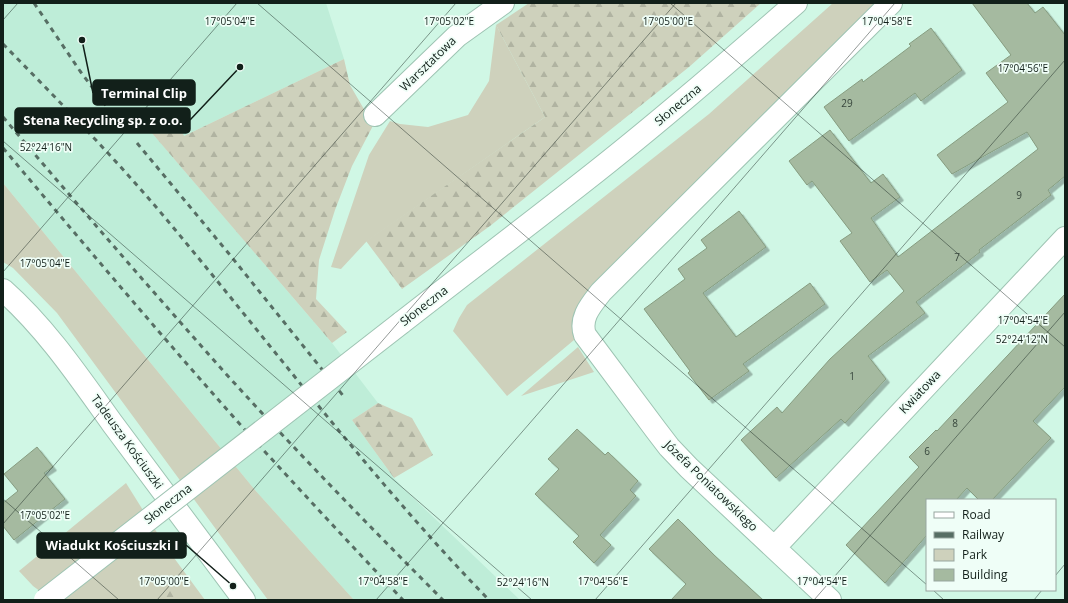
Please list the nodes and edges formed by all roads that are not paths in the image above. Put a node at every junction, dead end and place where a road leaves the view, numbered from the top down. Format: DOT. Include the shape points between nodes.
graph roads {
  1 [pos="503,3"];
  2 [pos="796,3"];
  3 [pos="891,3"];
  4 [pos="374,115"];
  5 [pos="1065,238"];
  6 [pos="3,290"];
  7 [pos="775,546"];
  8 [pos="44,600"];
  9 [pos="244,600"];
  10 [pos="830,600"];
  1 -- 4 [label="street, Warsztatowa" via="457,36"];
  2 -- 8 [label="street, Słoneczna, bridge" via="583,182"];
  3 -- 7 [label="street, Józefa Poniatowskiego" via="601,292 583,320 585,335 669,447"];
  5 -- 7 [label="street, Kwiatowa"];
  6 -- 9 [label="street, Tadeusza Kościuszki" via="38,324"];
  7 -- 10 [label="street, Józefa Poniatowskiego"];
}
